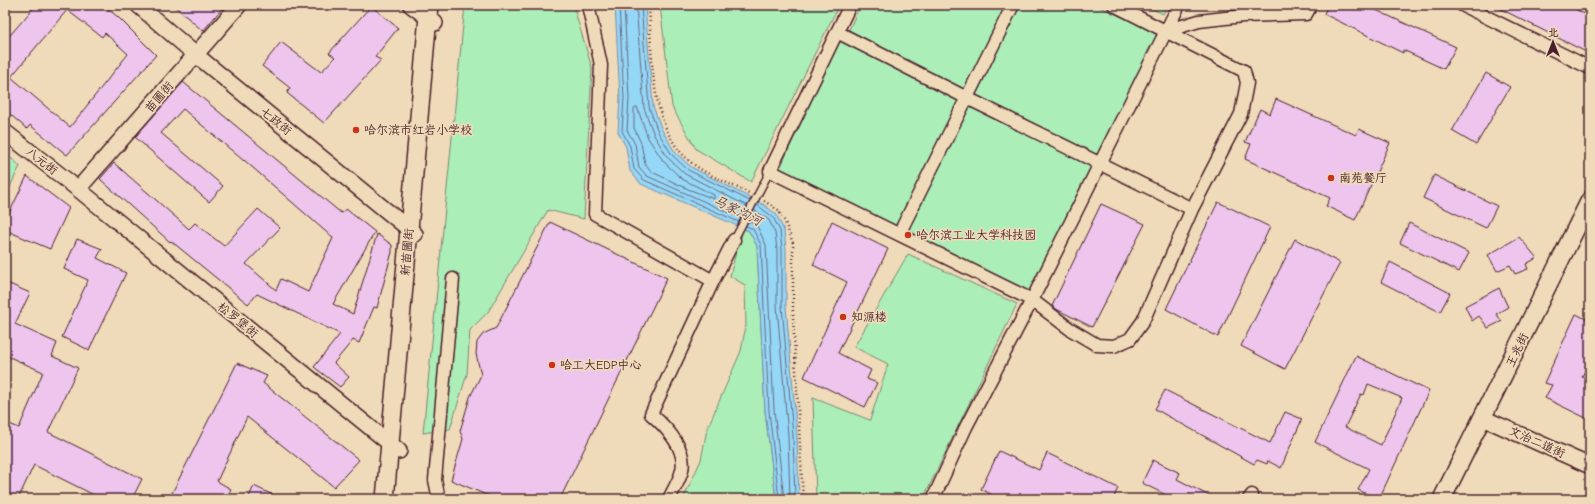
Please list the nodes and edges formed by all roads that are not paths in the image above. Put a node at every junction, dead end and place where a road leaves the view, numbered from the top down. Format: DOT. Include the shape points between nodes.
graph roads {
  1 [pos="138,5"];
  2 [pos="239,5"];
  3 [pos="411,5"];
  4 [pos="588,5"];
  5 [pos="850,5"];
  6 [pos="1013,5"];
  7 [pos="1114,5"];
  8 [pos="1179,5"];
  9 [pos="1311,5"];
  10 [pos="1462,5"];
  11 [pos="432,13"];
  12 [pos="1166,31"];
  13 [pos="837,32"];
  14 [pos="196,55"];
  15 [pos="1590,68"];
  16 [pos="967,98"];
  17 [pos="5,132"];
  18 [pos="1100,163"];
  19 [pos="770,171"];
  20 [pos="78,189"];
  21 [pos="1590,200"];
  22 [pos="1192,209"];
  23 [pos="412,232"];
  24 [pos="899,234"];
  25 [pos="734,240"];
  26 [pos="453,279"];
  27 [pos="713,281"];
  28 [pos="1032,300"];
  29 [pos="1483,418"];
  30 [pos="394,447"];
  31 [pos="1590,466"];
  32 [pos="385,499"];
  33 [pos="394,499"];
  34 [pos="439,499"];
  35 [pos="669,499"];
  36 [pos="933,499"];
  37 [pos="1442,499"];
  1 -- 14 [label="street, 七政街"];
  2 -- 14 [label="street, 苗圃街"];
  3 -- 11 [label="street"];
  4 -- 27 [label="street" via="601,65 594,214"];
  5 -- 13 [label="street"];
  6 -- 16 [label="street"];
  7 -- 12 [label="street"];
  8 -- 12 [label="street"];
  9 -- 12 [label="street" via="1306,14 1243,16 1199,21"];
  10 -- 15 [label="street"];
  11 -- 23 [label="main road, 新苗圃街"];
  12 -- 18 [label="street"];
  12 -- 22 [label="street" via="1244,70 1247,83 1241,114"];
  13 -- 16 [label="street"];
  13 -- 19 [label="street"];
  14 -- 20 [label="street, 苗圃街"];
  14 -- 23 [label="street, 七政街"];
  16 -- 18 [label="street"];
  16 -- 24 [label="street"];
  17 -- 20 [label="street, 八元街"];
  18 -- 22 [label="street"];
  18 -- 28 [label="street"];
  19 -- 24 [label="street"];
  19 -- 25 [label="lane"];
  20 -- 30 [label="street, 松罗堡街"];
  21 -- 29 [label="main road, 王兆街"];
  22 -- 28 [label="street" via="1143,321 1130,339 1114,346 1098,345 1070,329"];
  23 -- 30 [label="main road, 新苗圃街"];
  24 -- 28 [label="street"];
  25 -- 27 [label="street"];
  26 -- 34 [label="street" via="436,480"];
  27 -- 35 [label="street" via="651,414 663,425 683,457 682,470"];
  28 -- 36 [label="street" via="966,427"];
  29 -- 31 [label="street, 文治二道街"];
  29 -- 37 [label="main road, 王兆街"];
  30 -- 32 [label="main road, 新苗圃街"];
  30 -- 33 [label="main road, 新苗圃街"];
}
